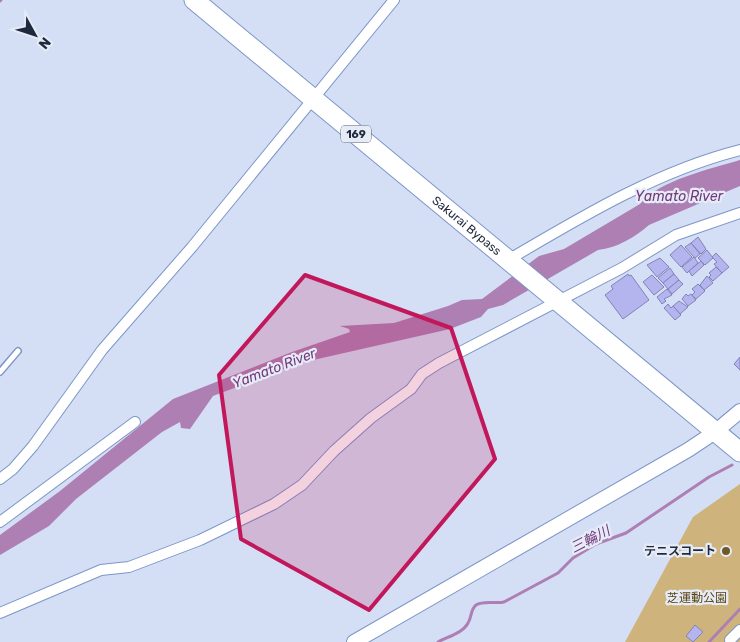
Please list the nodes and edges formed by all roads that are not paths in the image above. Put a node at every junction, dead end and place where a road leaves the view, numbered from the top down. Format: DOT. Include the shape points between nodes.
graph roads {
  1 [pos="194,0"];
  2 [pos="394,0"];
  3 [pos="314,100"];
  4 [pos="740,150"];
  5 [pos="740,213"];
  6 [pos="513,264"];
  7 [pos="553,297"];
  8 [pos="18,351"];
  9 [pos="0,372"];
  10 [pos="740,411"];
  11 [pos="135,422"];
  12 [pos="715,432"];
  13 [pos="740,452"];
  14 [pos="0,479"];
  15 [pos="0,522"];
  16 [pos="0,613"];
  17 [pos="740,630"];
  18 [pos="729,641"];
  19 [pos="354,642"];
  1 -- 3 [label="highway, Sakurai Bypass / 169"];
  2 -- 3 [label="street"];
  3 -- 6 [label="highway, Sakurai Bypass / 169"];
  3 -- 14 [label="street" via="102,350 33,446"];
  4 -- 6 [label="street" via="666,177 593,210"];
  5 -- 7 [label="street" via="676,235 622,268"];
  6 -- 7 [label="highway, Sakurai Bypass / 169"];
  7 -- 12 [label="highway, Sakurai Bypass / 169"];
  7 -- 16 [label="street" via="422,374 411,389 371,418 302,484 274,504 200,540 129,567 100,570"];
  8 -- 9 [label="lane"];
  10 -- 12 [label="street"];
  11 -- 15 [label="street"];
  12 -- 13 [label="highway, Sakurai Bypass / 169"];
  12 -- 19 [label="street"];
  17 -- 18 [label="street"];
}
